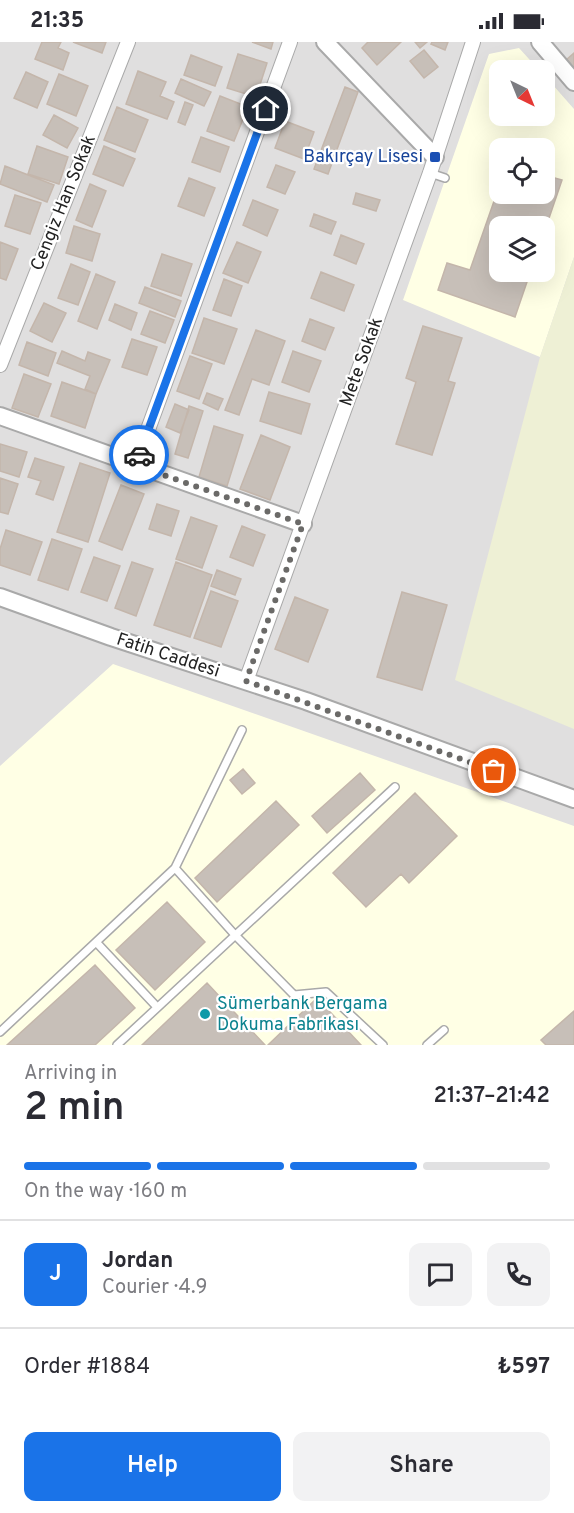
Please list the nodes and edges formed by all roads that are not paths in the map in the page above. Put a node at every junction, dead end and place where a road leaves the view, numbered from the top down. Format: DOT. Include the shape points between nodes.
graph roads {
  1 [pos="128,42"];
  2 [pos="290,42"];
  3 [pos="325,42"];
  4 [pos="473,42"];
  5 [pos="540,42"];
  6 [pos="574,82"];
  7 [pos="435,156"];
  8 [pos="430,173"];
  9 [pos="445,178"];
  10 [pos="0,365"];
  11 [pos="0,416"];
  12 [pos="135,465"];
  13 [pos="303,524"];
  14 [pos="0,597"];
  15 [pos="246,681"];
  16 [pos="243,730"];
  17 [pos="395,788"];
  18 [pos="574,799"];
  19 [pos="175,868"];
  20 [pos="235,934"];
  21 [pos="96,942"];
  22 [pos="157,1007"];
  23 [pos="444,1030"];
  24 [pos="0,1032"];
  25 [pos="117,1045"];
  26 [pos="383,1045"];
  27 [pos="427,1045"];
  1 -- 10 [label="street, Cengiz Han Sokak"];
  2 -- 12 [label="street"];
  3 -- 7 [label="street"];
  4 -- 7 [label="street, Mete Sokak"];
  5 -- 6 [label="street"];
  7 -- 8 [label="street, Mete Sokak"];
  8 -- 9 [label="lane"];
  8 -- 13 [label="street, Mete Sokak"];
  11 -- 12 [label="street"];
  12 -- 13 [label="street"];
  13 -- 15 [label="street, Mete Sokak"];
  14 -- 15 [label="street, Fatih Caddesi"];
  15 -- 18 [label="street, Fatih Caddesi"];
  16 -- 19 [label="lane"];
  17 -- 20 [label="lane"];
  19 -- 20 [label="lane"];
  19 -- 21 [label="lane"];
  20 -- 22 [label="lane"];
  20 -- 26 [label="lane" via="294,995 326,992"];
  21 -- 22 [label="lane"];
  21 -- 24 [label="lane"];
  22 -- 25 [label="lane"];
  23 -- 27 [label="lane"];
}
